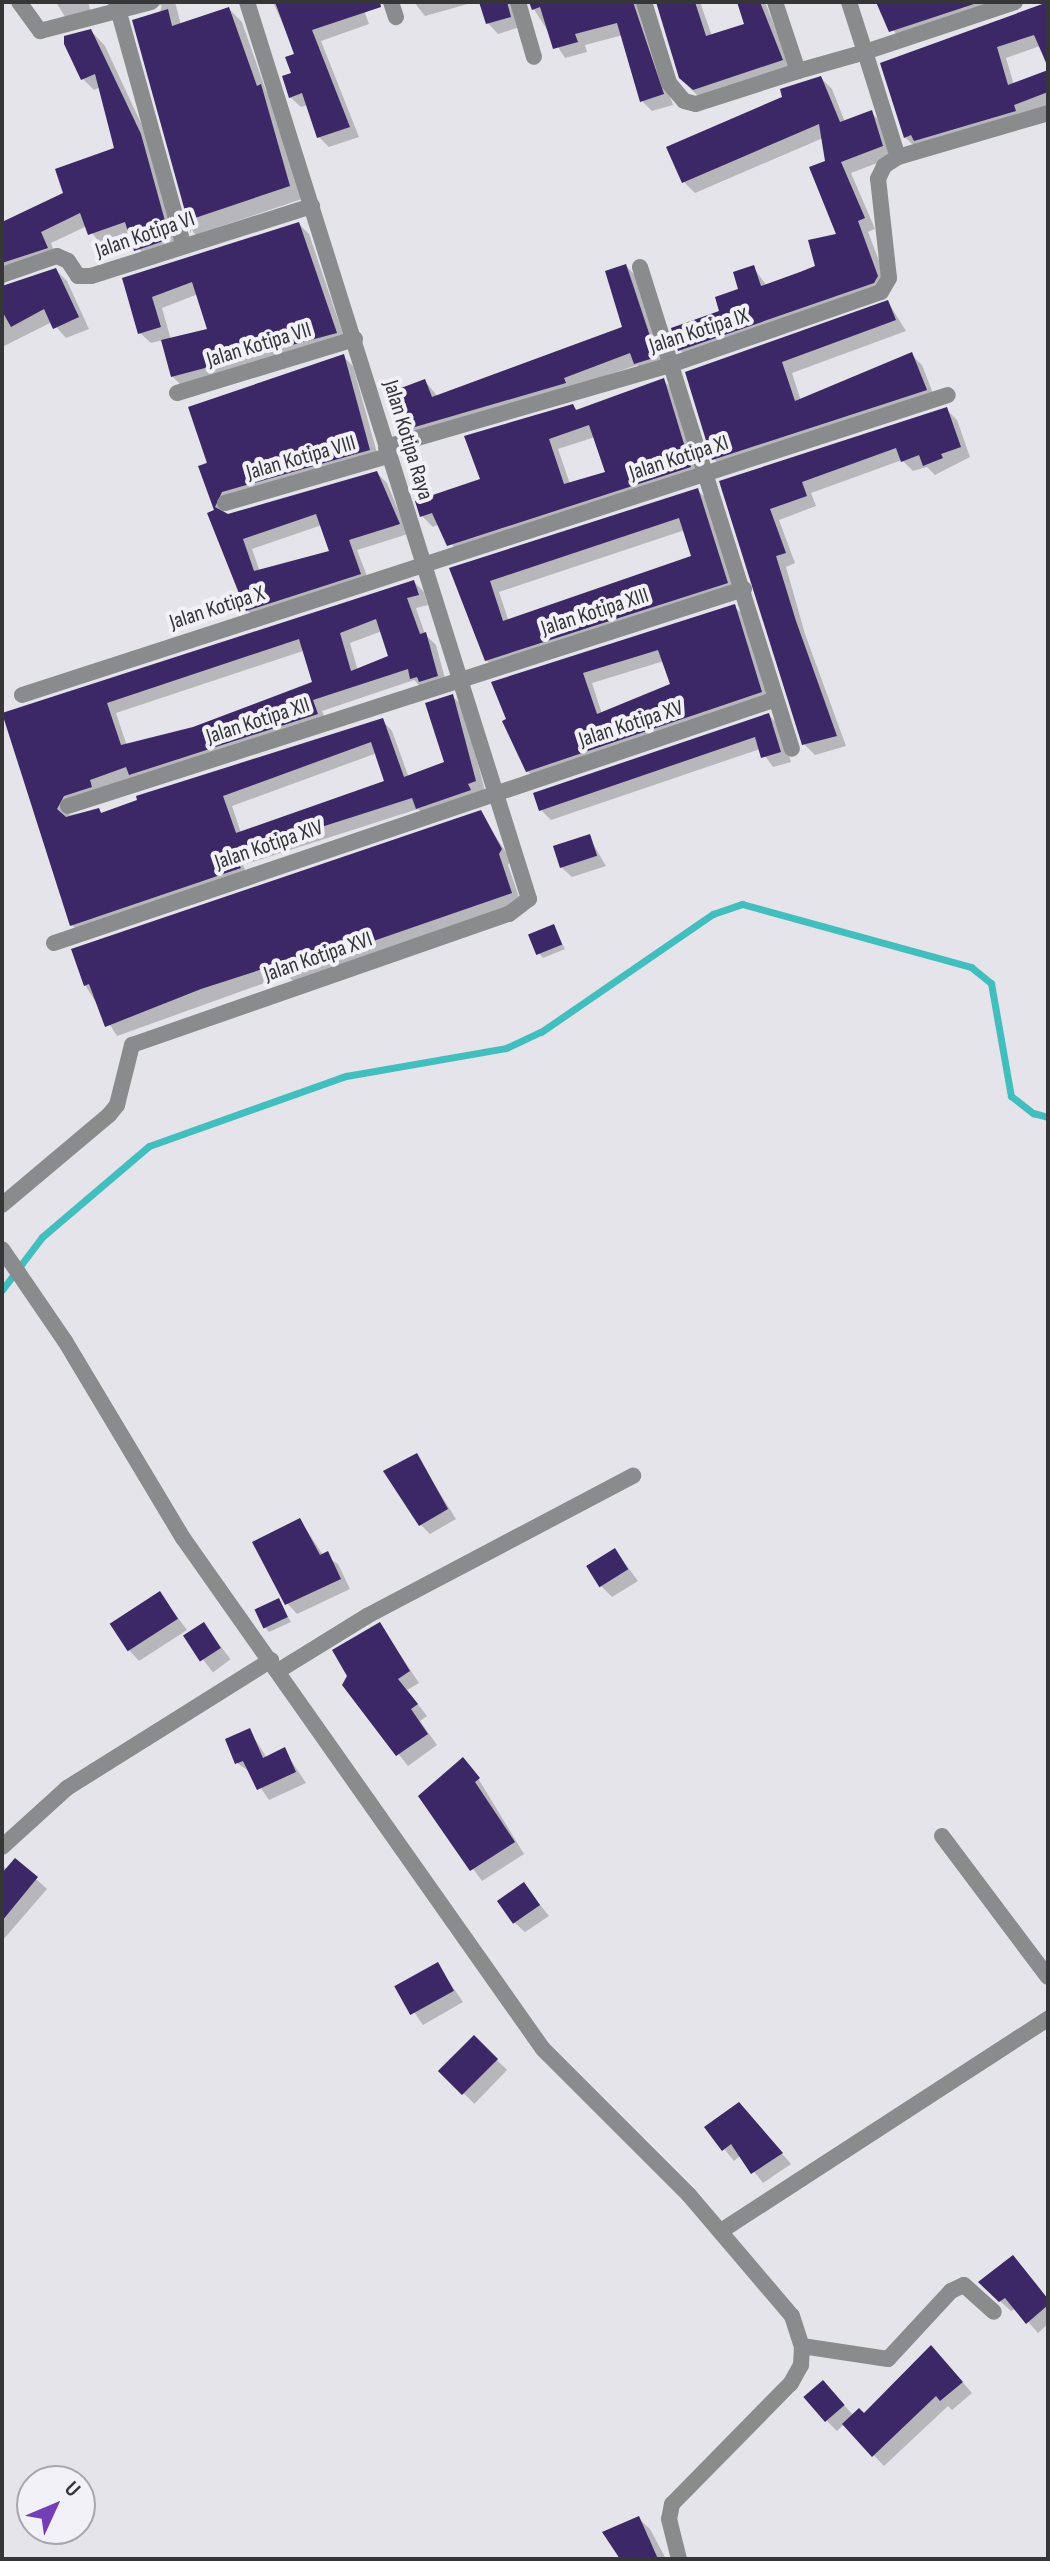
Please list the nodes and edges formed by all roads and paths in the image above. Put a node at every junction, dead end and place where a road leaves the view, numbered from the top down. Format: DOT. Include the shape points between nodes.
graph roads {
  1 [pos="151,2"];
  2 [pos="247,2"];
  3 [pos="518,2"];
  4 [pos="644,2"];
  5 [pos="775,2"];
  6 [pos="849,2"];
  7 [pos="1015,2"];
  8 [pos="118,7"];
  9 [pos="23,10"];
  10 [pos="865,52"];
  11 [pos="534,57"];
  12 [pos="798,71"];
  13 [pos="1048,113"];
  14 [pos="898,157"];
  15 [pos="312,206"];
  16 [pos="183,244"];
  17 [pos="640,267"];
  18 [pos="2,275"];
  19 [pos="355,339"];
  20 [pos="673,364"];
  21 [pos="177,393"];
  22 [pos="948,395"];
  23 [pos="387,452"];
  24 [pos="708,471"];
  25 [pos="225,503"];
  26 [pos="425,564"];
  27 [pos="744,589"];
  28 [pos="460,679"];
  29 [pos="22,695"];
  30 [pos="776,699"];
  31 [pos="792,749"];
  32 [pos="499,790"];
  33 [pos="68,806"];
  34 [pos="530,890"];
  35 [pos="54,943"];
  36 [pos="2,1205"];
  37 [pos="4,1254"];
  38 [pos="633,1476"];
  39 [pos="274,1665"];
  40 [pos="6,1835"];
  41 [pos="942,1836"];
  42 [pos="1048,1977"];
  43 [pos="1048,2019"];
  44 [pos="721,2231"];
  45 [pos="994,2312"];
  46 [pos="802,2346"];
  47 [pos="679,2559"];
  1 -- 8 [label="street"];
  2 -- 15 [label="street, Jalan Kotipa Raya"];
  3 -- 11 [label="street"];
  4 -- 12 [label="street" via="669,83 684,101 696,104"];
  5 -- 12 [label="street"];
  6 -- 10 [label="street"];
  7 -- 10 [label="street"];
  8 -- 9 [label="street" via="40,31"];
  8 -- 16 [label="street"];
  10 -- 12 [label="street"];
  10 -- 14 [label="street"];
  13 -- 14 [label="street"];
  14 -- 20 [label="street, Jalan Kotipa IX" via="884,166 878,179 889,278 881,292"];
  15 -- 16 [label="street, Jalan Kotipa VI"];
  15 -- 19 [label="street, Jalan Kotipa Raya"];
  16 -- 18 [label="street, Jalan Kotipa VI" via="91,276 78,276 57,256"];
  17 -- 20 [label="street"];
  19 -- 21 [label="street, Jalan Kotipa VII"];
  19 -- 23 [label="street, Jalan Kotipa Raya"];
  20 -- 23 [label="street, Jalan Kotipa IX"];
  20 -- 24 [label="street"];
  22 -- 24 [label="street, Jalan Kotipa XI"];
  23 -- 25 [label="street, Jalan Kotipa VIII"];
  23 -- 26 [label="street, Jalan Kotipa Raya"];
  24 -- 26 [label="street, Jalan Kotipa XI"];
  24 -- 27 [label="street"];
  26 -- 28 [label="street, Jalan Kotipa Raya"];
  26 -- 29 [label="street, Jalan Kotipa X"];
  27 -- 28 [label="street, Jalan Kotipa XIII"];
  27 -- 30 [label="street"];
  28 -- 32 [label="street, Jalan Kotipa Raya"];
  28 -- 33 [label="street, Jalan Kotipa XII"];
  30 -- 31 [label="street"];
  30 -- 32 [label="street, Jalan Kotipa XV"];
  32 -- 34 [label="street, Jalan Kotipa Raya"];
  32 -- 35 [label="street, Jalan Kotipa XIV"];
  34 -- 36 [label="street, Jalan Kotipa XVI" via="526,904 509,914 141,1040 128,1050 117,1105 109,1115"];
  37 -- 39 [label="street" via="183,1538"];
  38 -- 39 [label="street"];
  39 -- 40 [label="street" via="89,1773"];
  39 -- 44 [label="street" via="543,2049"];
  41 -- 42 [label="street"];
  43 -- 44 [label="street"];
  44 -- 46 [label="street" via="770,2284 792,2316"];
  45 -- 46 [label="street" via="964,2285 951,2291 888,2359"];
  46 -- 47 [label="street" via="801,2365 791,2383 677,2494 669,2519"];
}
